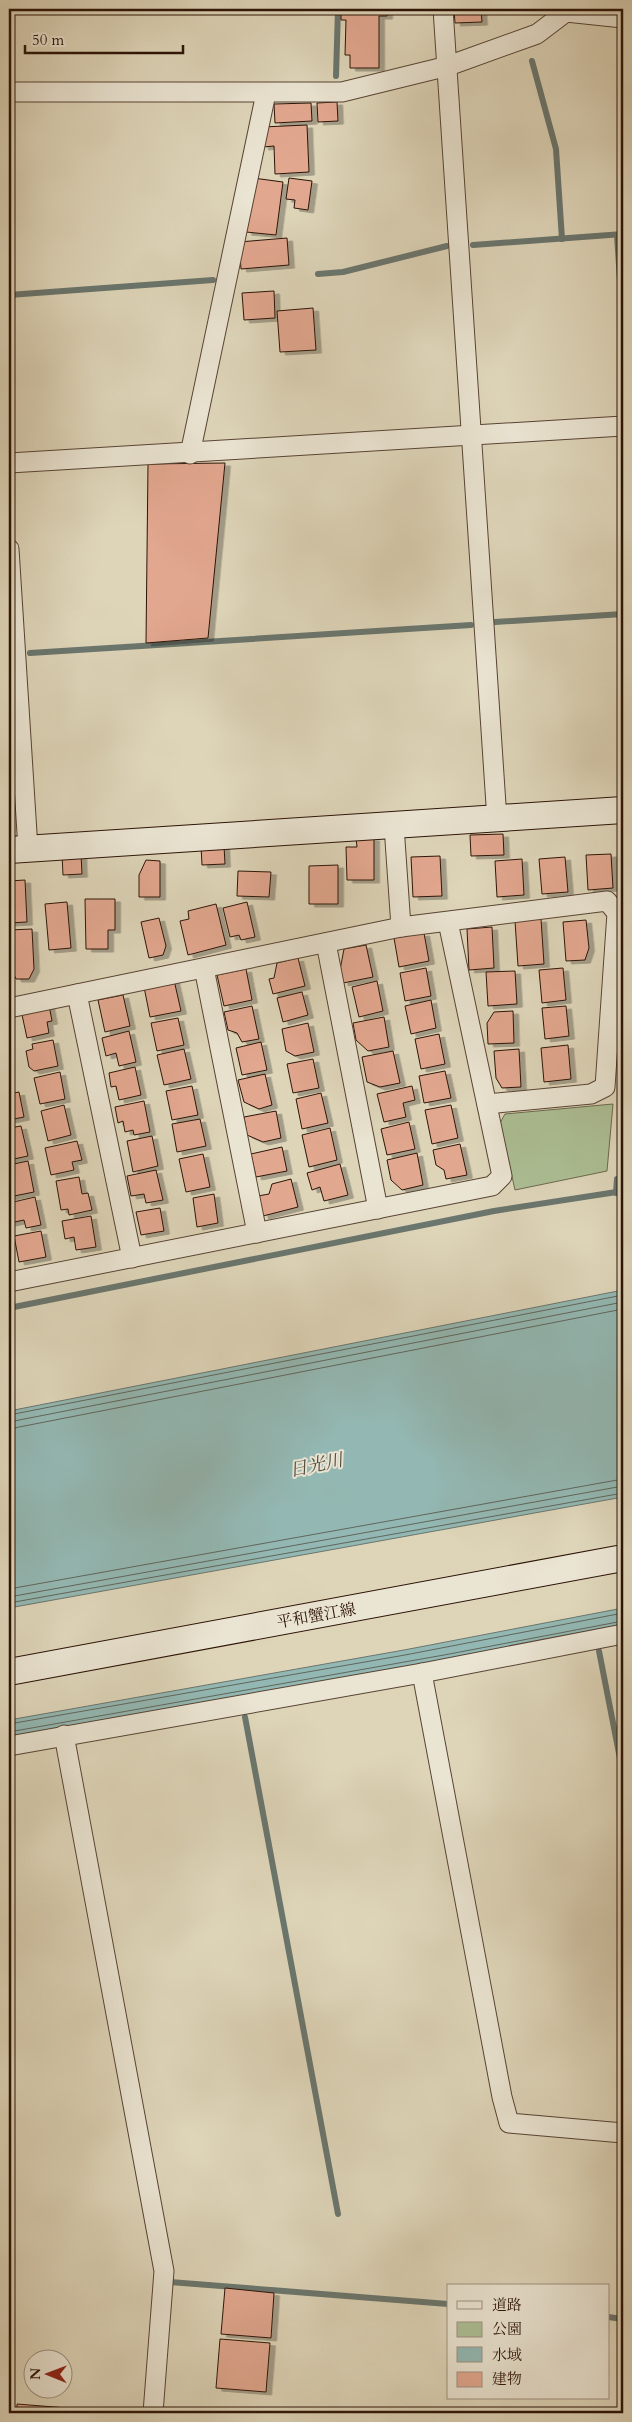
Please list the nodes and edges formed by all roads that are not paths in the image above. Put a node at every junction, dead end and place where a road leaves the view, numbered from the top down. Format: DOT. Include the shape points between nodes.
graph roads {
  1 [pos="443,9"];
  2 [pos="566,10"];
  3 [pos="623,18"];
  4 [pos="448,66"];
  5 [pos="9,92"];
  6 [pos="266,93"];
  7 [pos="623,426"];
  8 [pos="472,436"];
  9 [pos="190,454"];
  10 [pos="9,463"];
  11 [pos="9,549"];
  12 [pos="623,810"];
  13 [pos="497,820"];
  14 [pos="394,826"];
  15 [pos="18,850"];
  16 [pos="448,922"];
  17 [pos="401,927"];
  18 [pos="326,943"];
  19 [pos="204,968"];
  20 [pos="77,994"];
  21 [pos="9,1008"];
  22 [pos="487,1104"];
  23 [pos="378,1208"];
  24 [pos="257,1233"];
  25 [pos="132,1258"];
  26 [pos="9,1280"];
  27 [pos="623,1558"];
  28 [pos="623,1634"];
  29 [pos="9,1672"];
  30 [pos="422,1673"];
  31 [pos="64,1736"];
  32 [pos="9,1746"];
  33 [pos="623,2133"];
  34 [pos="152,2413"];
  1 -- 4 [label="street"];
  2 -- 3 [label="street"];
  2 -- 4 [label="street" via="537,34"];
  4 -- 6 [label="street" via="342,92"];
  4 -- 8 [label="street"];
  5 -- 6 [label="street"];
  6 -- 9 [label="street"];
  7 -- 8 [label="street"];
  8 -- 9 [label="street"];
  8 -- 13 [label="street"];
  9 -- 10 [label="street"];
  11 -- 15 [label="street"];
  12 -- 13 [label="main road"];
  13 -- 14 [label="main road"];
  14 -- 15 [label="main road"];
  14 -- 17 [label="street"];
  16 -- 17 [label="street"];
  16 -- 22 [label="street"];
  16 -- 22 [label="street" via="607,901 617,913 605,1087 591,1094"];
  17 -- 18 [label="street"];
  18 -- 19 [label="street"];
  18 -- 23 [label="street"];
  19 -- 20 [label="street"];
  19 -- 24 [label="street"];
  20 -- 21 [label="street"];
  20 -- 25 [label="street"];
  22 -- 23 [label="street" via="502,1176 492,1186"];
  23 -- 24 [label="street"];
  24 -- 25 [label="street"];
  25 -- 26 [label="street"];
  27 -- 29 [label="main road, 平和蟹江線"];
  28 -- 30 [label="street"];
  30 -- 31 [label="street"];
  30 -- 33 [label="street" via="509,2123"];
  31 -- 32 [label="street"];
  31 -- 34 [label="street" via="164,2271"];
}
